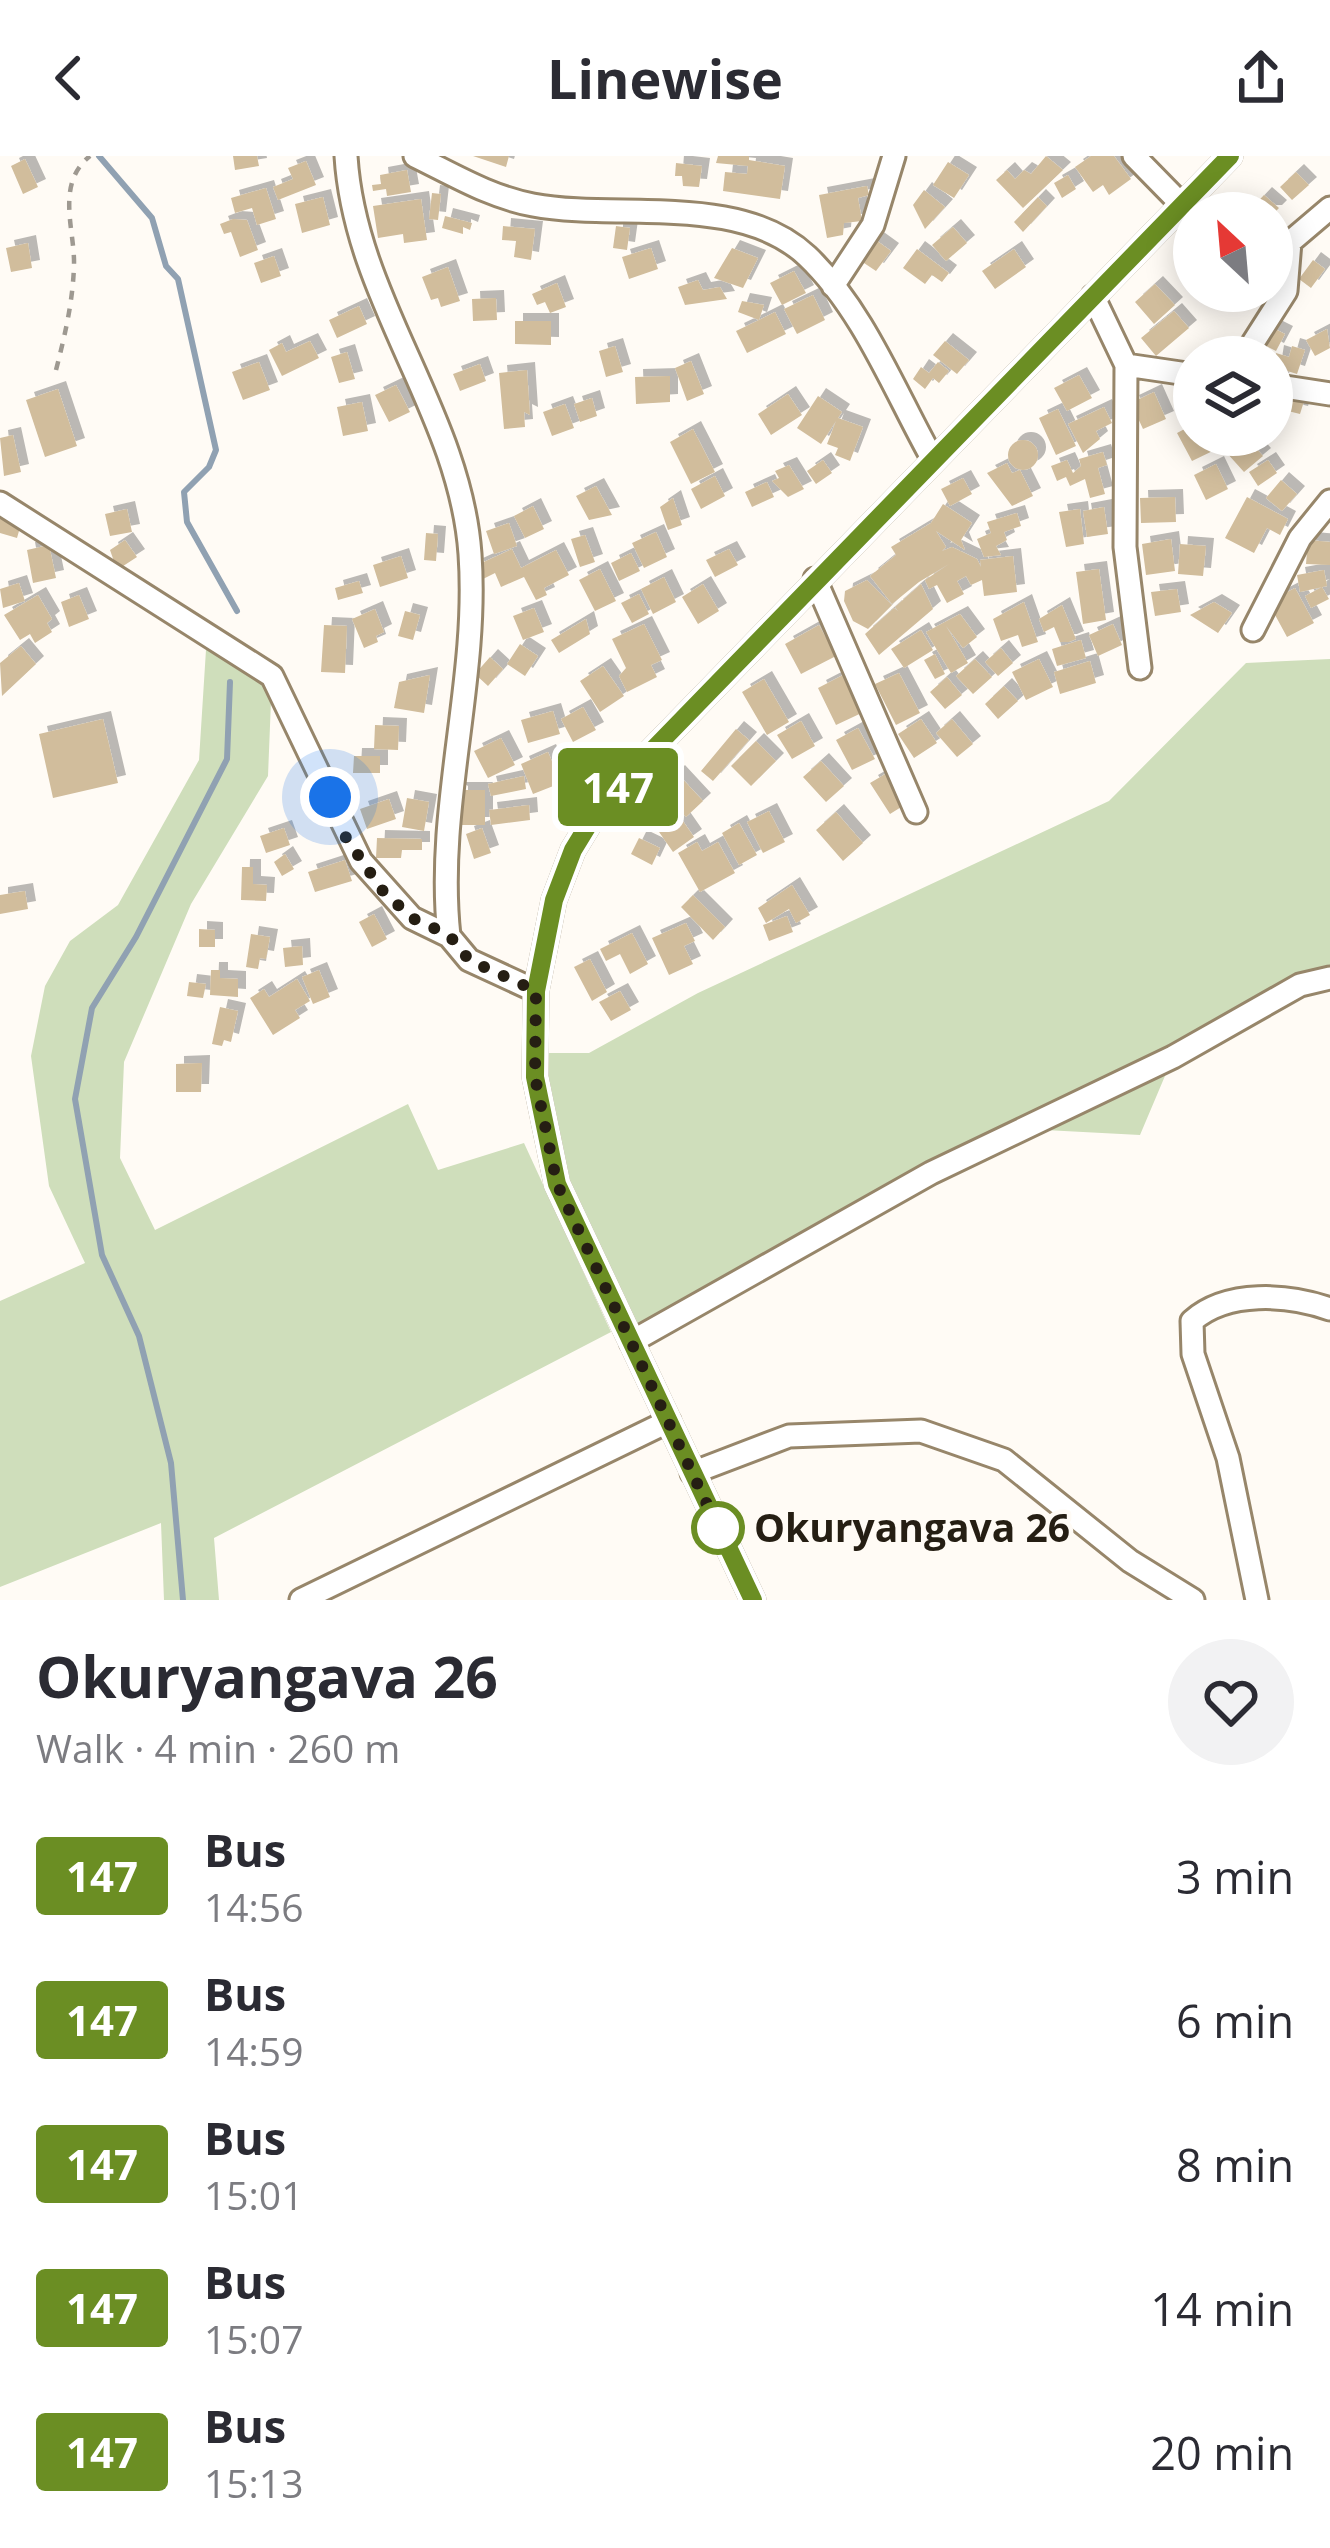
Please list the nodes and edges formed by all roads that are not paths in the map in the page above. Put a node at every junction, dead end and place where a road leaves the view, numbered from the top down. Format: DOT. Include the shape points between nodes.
graph roads {
  1 [pos="346,156"];
  2 [pos="415,156"];
  3 [pos="894,156"];
  4 [pos="1134,156"];
  5 [pos="1230,156"];
  6 [pos="1195,192"];
  7 [pos="1173,196"];
  8 [pos="1330,208"];
  9 [pos="1173,214"];
  10 [pos="833,286"];
  11 [pos="1093,296"];
  12 [pos="1258,336"];
  13 [pos="1126,365"];
  14 [pos="1173,372"];
  15 [pos="1293,388"];
  16 [pos="1330,394"];
  17 [pos="932,458"];
  18 [pos="1330,501"];
  19 [pos="0,503"];
  20 [pos="815,579"];
  21 [pos="1253,630"];
  22 [pos="1141,668"];
  23 [pos="916,812"];
  24 [pos="449,935"];
  25 [pos="1330,978"];
  26 [pos="536,991"];
  27 [pos="1330,1309"];
  28 [pos="631,1342"];
  29 [pos="668,1421"];
  30 [pos="692,1473"];
  31 [pos="301,1600"];
  32 [pos="753,1600"];
  33 [pos="1192,1600"];
  34 [pos="1257,1600"];
  1 -- 24 [label="street" via="354,229 432,411 470,553"];
  2 -- 10 [label="street" via="485,192 538,206 763,229 796,246"];
  3 -- 10 [label="street" via="873,224"];
  4 -- 7 [label="street"];
  5 -- 6 [label="street"];
  8 -- 12 [label="street" via="1290,242 1283,298"];
  9 -- 11 [label="street"];
  10 -- 17 [label="street"];
  11 -- 13 [label="street"];
  11 -- 17 [label="street"];
  13 -- 14 [label="street"];
  13 -- 22 [label="street" via="1125,547"];
  15 -- 16 [label="street"];
  17 -- 20 [label="street"];
  18 -- 21 [label="street" via="1300,538"];
  19 -- 24 [label="street" via="272,676 361,862 412,918"];
  20 -- 23 [label="street"];
  20 -- 26 [label="street" via="598,809 554,900"];
  24 -- 26 [label="street" via="469,960"];
  25 -- 28 [label="street" via="931,1173"];
  26 -- 28 [label="street" via="535,1077 548,1151"];
  27 -- 34 [label="street" via="1271,1298 1232,1302 1192,1321 1193,1354 1228,1458"];
  28 -- 29 [label="street"];
  29 -- 30 [label="street"];
  29 -- 31 [label="street"];
  30 -- 32 [label="street"];
  30 -- 33 [label="street" via="789,1436 922,1431 1004,1460"];
}
